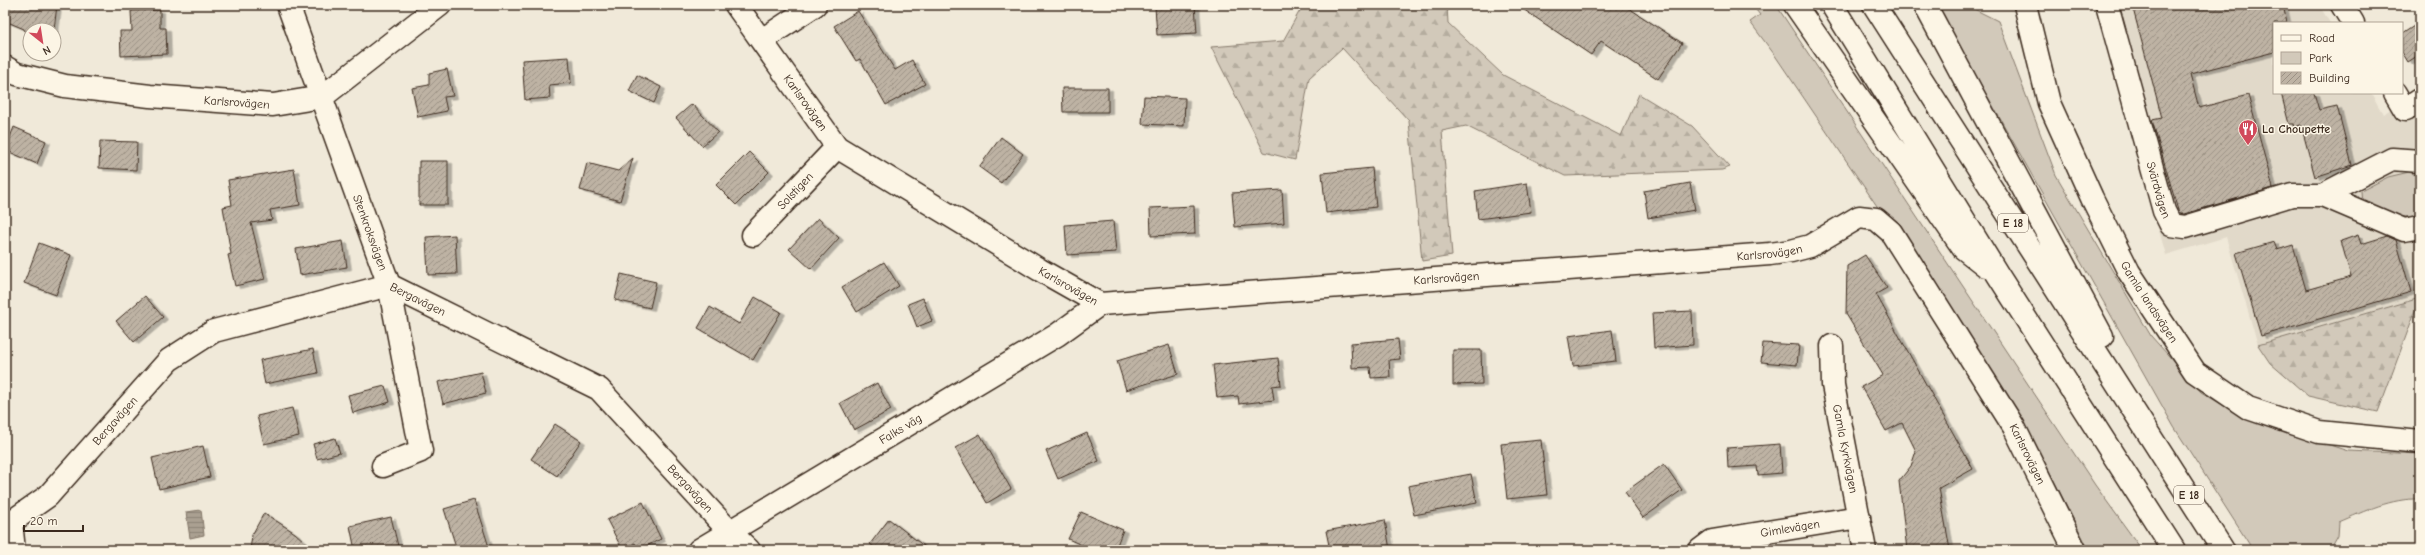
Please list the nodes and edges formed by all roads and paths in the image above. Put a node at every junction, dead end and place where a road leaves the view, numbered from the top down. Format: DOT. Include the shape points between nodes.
graph roads {
  1 [pos="288,5"];
  2 [pos="440,5"];
  3 [pos="736,5"];
  4 [pos="815,5"];
  5 [pos="1796,5"];
  6 [pos="1832,5"];
  7 [pos="1874,5"];
  8 [pos="1925,5"];
  9 [pos="2025,5"];
  10 [pos="2106,5"];
  11 [pos="2342,5"];
  12 [pos="2352,22"];
  13 [pos="762,40"];
  14 [pos="5,67"];
  15 [pos="2396,94"];
  16 [pos="322,97"];
  17 [pos="2420,100"];
  18 [pos="837,147"];
  19 [pos="2420,161"];
  20 [pos="2322,195"];
  21 [pos="2420,227"];
  22 [pos="754,235"];
  23 [pos="1998,275"];
  24 [pos="388,285"];
  25 [pos="1100,304"];
  26 [pos="1832,346"];
  27 [pos="2154,439"];
  28 [pos="2420,442"];
  29 [pos="383,466"];
  30 [pos="1859,517"];
  31 [pos="8,519"];
  32 [pos="730,532"];
  33 [pos="14,550"];
  34 [pos="699,550"];
  35 [pos="750,550"];
  36 [pos="1700,550"];
  37 [pos="1864,550"];
  38 [pos="2075,550"];
  39 [pos="2174,550"];
  40 [pos="2223,550"];
  1 -- 16 [label="main road, Stenkroksvägen"];
  2 -- 16 [label="main road, Karlsrovägen"];
  3 -- 13 [label="main road, Karlsrovägen"];
  4 -- 13 [label="main road"];
  5 -- 23 [label="main road" via="1963,248"];
  6 -- 23 [label="main road"];
  7 -- 27 [label="main road, E 18"];
  8 -- 27 [label="main road" via="2110,350"];
  9 -- 28 [label="main road, Gamla landsvägen" via="2049,103 2092,198 2129,272 2195,372 2248,408 2319,432"];
  10 -- 20 [label="main road, Svärdvägen" via="2164,211 2171,225 2185,227 2292,195"];
  11 -- 12 [label="main road"];
  13 -- 18 [label="main road, Karlsrovägen"];
  14 -- 16 [label="main road, Karlsrovägen" via="17,74 65,86 150,96 273,105"];
  15 -- 17 [label="main road" via="2405,110"];
  16 -- 24 [label="main road, Stenkroksvägen"];
  18 -- 22 [label="main road, Solstigen"];
  18 -- 25 [label="main road, Karlsrovägen"];
  19 -- 20 [label="main road, Svärdvägen" via="2392,159"];
  20 -- 21 [label="main road, Svärdvägen" via="2404,230"];
  23 -- 39 [label="main road"];
  24 -- 29 [label="main road, Stenkroksvägen" via="421,451"];
  24 -- 31 [label="main road, Bergavägen" via="214,331 169,360 48,496"];
  24 -- 32 [label="main road, Bergavägen" via="599,389"];
  25 -- 32 [label="main road, Falks väg" via="1057,335"];
  25 -- 38 [label="main road, Karlsrovägen" via="1791,252 1810,246 1859,217 1876,219 1891,232 2014,427"];
  26 -- 30 [label="main road, Gamla Kyrkvägen" via="1833,385"];
  27 -- 40 [label="main road, E 18"];
  30 -- 36 [label="main road, Gimlevägen" via="1712,541"];
  30 -- 37 [label="main road, Gamla Kyrkvägen"];
  31 -- 33 [label="main road"];
  32 -- 34 [label="main road, Falks väg"];
  32 -- 35 [label="main road, Bergavägen"];
}
